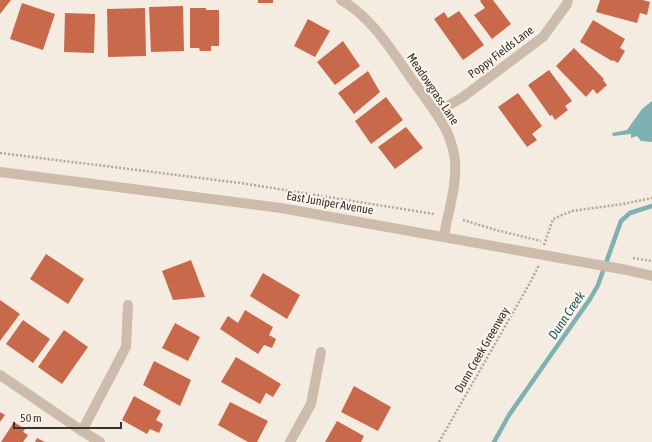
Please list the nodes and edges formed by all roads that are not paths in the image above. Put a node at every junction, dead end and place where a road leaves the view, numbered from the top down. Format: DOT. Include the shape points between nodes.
graph roads {
  1 [pos="341,0"];
  2 [pos="568,0"];
  3 [pos="436,113"];
  4 [pos="0,172"];
  5 [pos="444,236"];
  6 [pos="652,276"];
  7 [pos="128,305"];
  8 [pos="320,352"];
  9 [pos="0,375"];
  10 [pos="82,431"];
  11 [pos="100,442"];
  12 [pos="290,442"];
  1 -- 3 [label="street, Meadowgrass Lane" via="369,22"];
  2 -- 3 [label="street, Poppy Fields Lane" via="543,37 463,97"];
  3 -- 5 [label="street, Meadowgrass Lane" via="448,133 455,161 456,184"];
  4 -- 5 [label="street, East Juniper Avenue" via="281,208"];
  5 -- 6 [label="street, East Juniper Avenue"];
  7 -- 10 [label="street" via="126,347"];
  8 -- 12 [label="street" via="311,404"];
  9 -- 10 [label="street"];
  10 -- 11 [label="street"];
}
